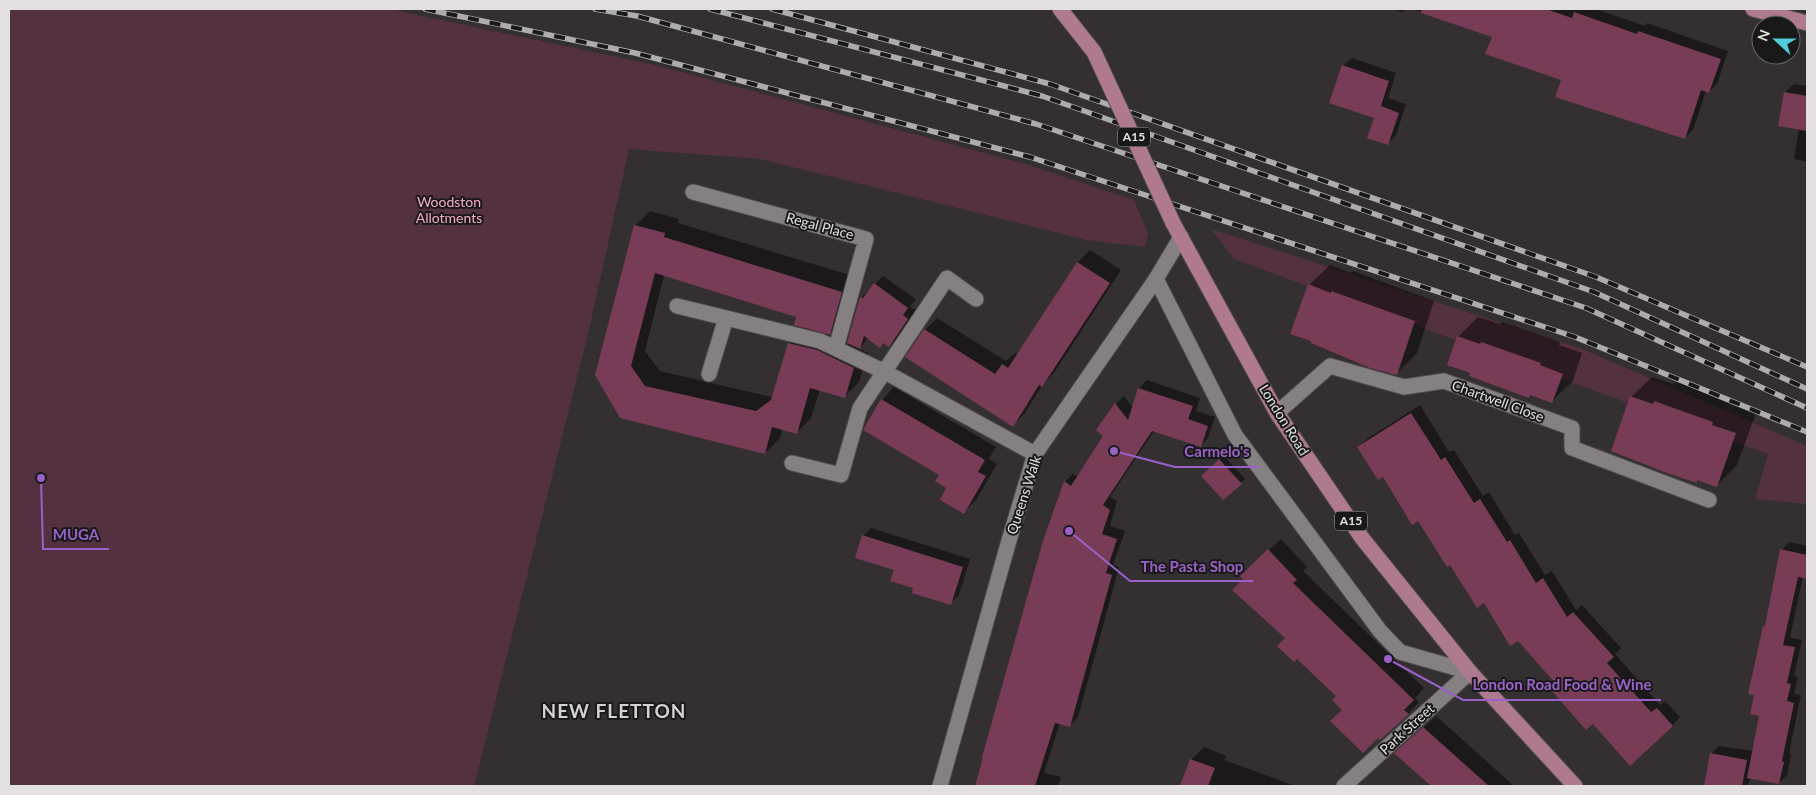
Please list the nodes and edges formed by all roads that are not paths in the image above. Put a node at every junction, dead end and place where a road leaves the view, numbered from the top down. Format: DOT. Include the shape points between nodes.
graph roads {
  1 [pos="1060,9"];
  2 [pos="1753,9"];
  3 [pos="1807,23"];
  4 [pos="693,192"];
  5 [pos="1180,237"];
  6 [pos="1156,279"];
  7 [pos="976,299"];
  8 [pos="677,306"];
  9 [pos="726,318"];
  10 [pos="836,348"];
  11 [pos="885,372"];
  12 [pos="710,374"];
  13 [pos="1277,413"];
  14 [pos="1035,454"];
  15 [pos="792,463"];
  16 [pos="1709,500"];
  17 [pos="1470,672"];
  18 [pos="940,786"];
  19 [pos="1344,786"];
  20 [pos="1576,786"];
  1 -- 5 [label="main road, London Road / A15, bridge" via="1094,52"];
  2 -- 3 [label="main road"];
  4 -- 10 [label="street, Regal Place" via="866,238"];
  5 -- 6 [label="street, Queens Walk"];
  5 -- 13 [label="main road, London Road / A15"];
  6 -- 14 [label="street, Queens Walk"];
  6 -- 17 [label="street" via="1236,435 1380,631 1400,652"];
  7 -- 11 [label="street" via="947,278"];
  8 -- 9 [label="street"];
  9 -- 10 [label="street" via="820,341"];
  9 -- 12 [label="street"];
  10 -- 11 [label="street"];
  11 -- 14 [label="street"];
  11 -- 15 [label="street" via="860,408 841,475"];
  13 -- 16 [label="street, Chartwell Close" via="1330,366 1404,387 1444,381 1572,428 1572,448"];
  13 -- 17 [label="main road, London Road / A15" via="1362,538"];
  14 -- 18 [label="street, Queens Walk"];
  17 -- 19 [label="street, Park Street"];
  17 -- 20 [label="main road, London Road / A15"];
}
